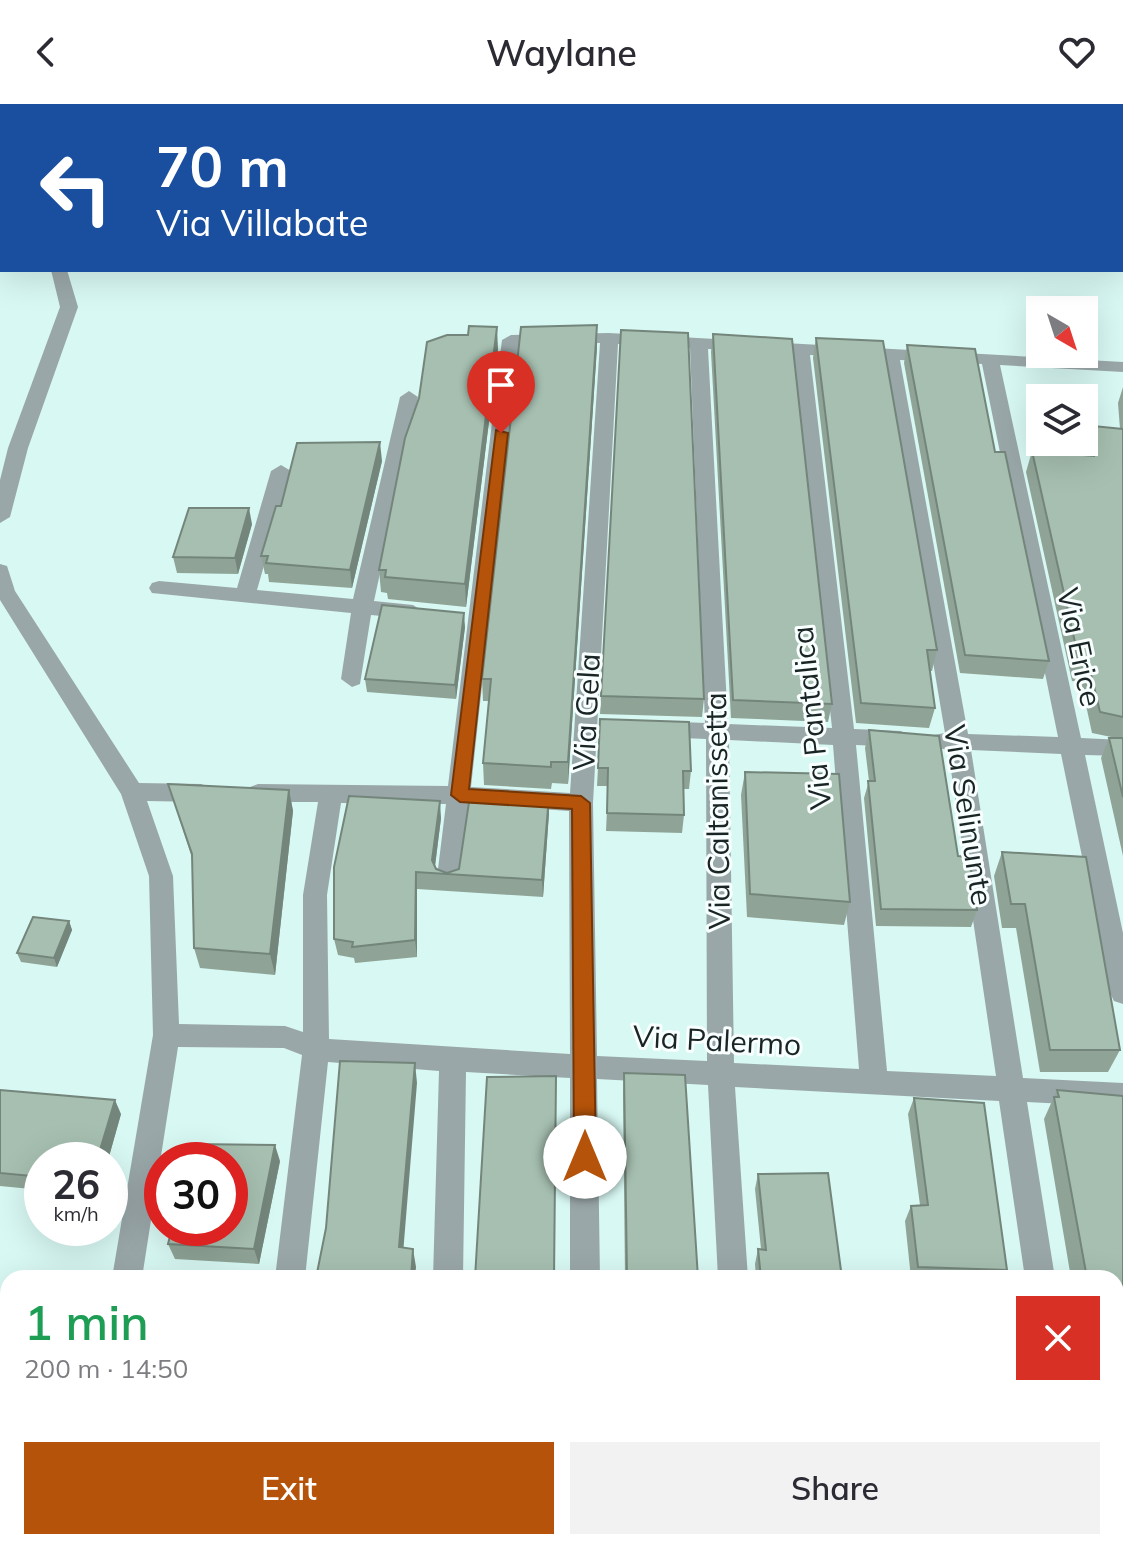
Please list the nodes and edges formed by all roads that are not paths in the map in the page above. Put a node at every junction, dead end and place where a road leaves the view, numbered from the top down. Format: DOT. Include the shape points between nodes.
graph roads {
  1 [pos="60,272"];
  2 [pos="609,338"];
  3 [pos="699,343"];
  4 [pos="800,349"];
  5 [pos="890,354"];
  6 [pos="990,360"];
  7 [pos="1123,367"];
  8 [pos="409,397"];
  9 [pos="281,471"];
  10 [pos="0,517"];
  11 [pos="0,571"];
  12 [pos="159,588"];
  13 [pos="245,596"];
  14 [pos="362,607"];
  15 [pos="435,614"];
  16 [pos="352,679"];
  17 [pos="585,725"];
  18 [pos="717,731"];
  19 [pos="844,737"];
  20 [pos="958,741"];
  21 [pos="1070,746"];
  22 [pos="1123,748"];
  23 [pos="132,792"];
  24 [pos="331,793"];
  25 [pos="460,795"];
  26 [pos="581,803"];
  27 [pos="449,877"];
  28 [pos="1123,993"];
  29 [pos="166,1035"];
  30 [pos="316,1049"];
  31 [pos="453,1060"];
  32 [pos="585,1067"];
  33 [pos="721,1074"];
  34 [pos="874,1082"];
  35 [pos="1013,1089"];
  36 [pos="1123,1095"];
  37 [pos="128,1270"];
  38 [pos="291,1270"];
  39 [pos="448,1270"];
  40 [pos="585,1270"];
  41 [pos="733,1270"];
  42 [pos="1039,1270"];
  1 -- 10 [label="street" via="69,307 18,448"];
  2 -- 3 [label="street"];
  2 -- 17 [label="street, Via Gela"];
  2 -- 25 [label="street" via="511,340 472,617"];
  3 -- 4 [label="street"];
  3 -- 18 [label="street, Via Caltanissetta"];
  4 -- 5 [label="street"];
  4 -- 19 [label="street, Via Pantalica"];
  5 -- 6 [label="street"];
  5 -- 20 [label="street, Via Selinunte"];
  6 -- 7 [label="street"];
  6 -- 21 [label="street, Via Erice"];
  8 -- 14 [label="street"];
  9 -- 13 [label="street"];
  11 -- 23 [label="street" via="5,591"];
  12 -- 13 [label="street"];
  13 -- 14 [label="street"];
  14 -- 15 [label="street"];
  14 -- 16 [label="street"];
  17 -- 18 [label="street"];
  17 -- 26 [label="street, Via Gela"];
  18 -- 19 [label="street"];
  18 -- 33 [label="street, Via Caltanissetta"];
  19 -- 20 [label="street"];
  19 -- 34 [label="street, Via Pantalica"];
  20 -- 21 [label="street"];
  20 -- 35 [label="street, Via Selinunte"];
  21 -- 22 [label="street"];
  21 -- 28 [label="street, Via Erice"];
  23 -- 24 [label="street"];
  23 -- 29 [label="street" via="161,876"];
  24 -- 25 [label="street"];
  24 -- 30 [label="street" via="315,895"];
  25 -- 26 [label="street"];
  25 -- 27 [label="street"];
  26 -- 32 [label="street, Via Gela"];
  29 -- 30 [label="street, Via Palermo" via="285,1037"];
  29 -- 37 [label="street"];
  30 -- 31 [label="street, Via Palermo"];
  30 -- 38 [label="street"];
  31 -- 32 [label="street, Via Palermo"];
  31 -- 39 [label="street"];
  32 -- 33 [label="street, Via Palermo"];
  32 -- 40 [label="street, Via Gela"];
  33 -- 34 [label="street, Via Palermo"];
  33 -- 41 [label="street, Via Caltanissetta"];
  34 -- 35 [label="street, Via Palermo"];
  35 -- 36 [label="street, Via Palermo"];
  35 -- 42 [label="street, Via Selinunte"];
}
